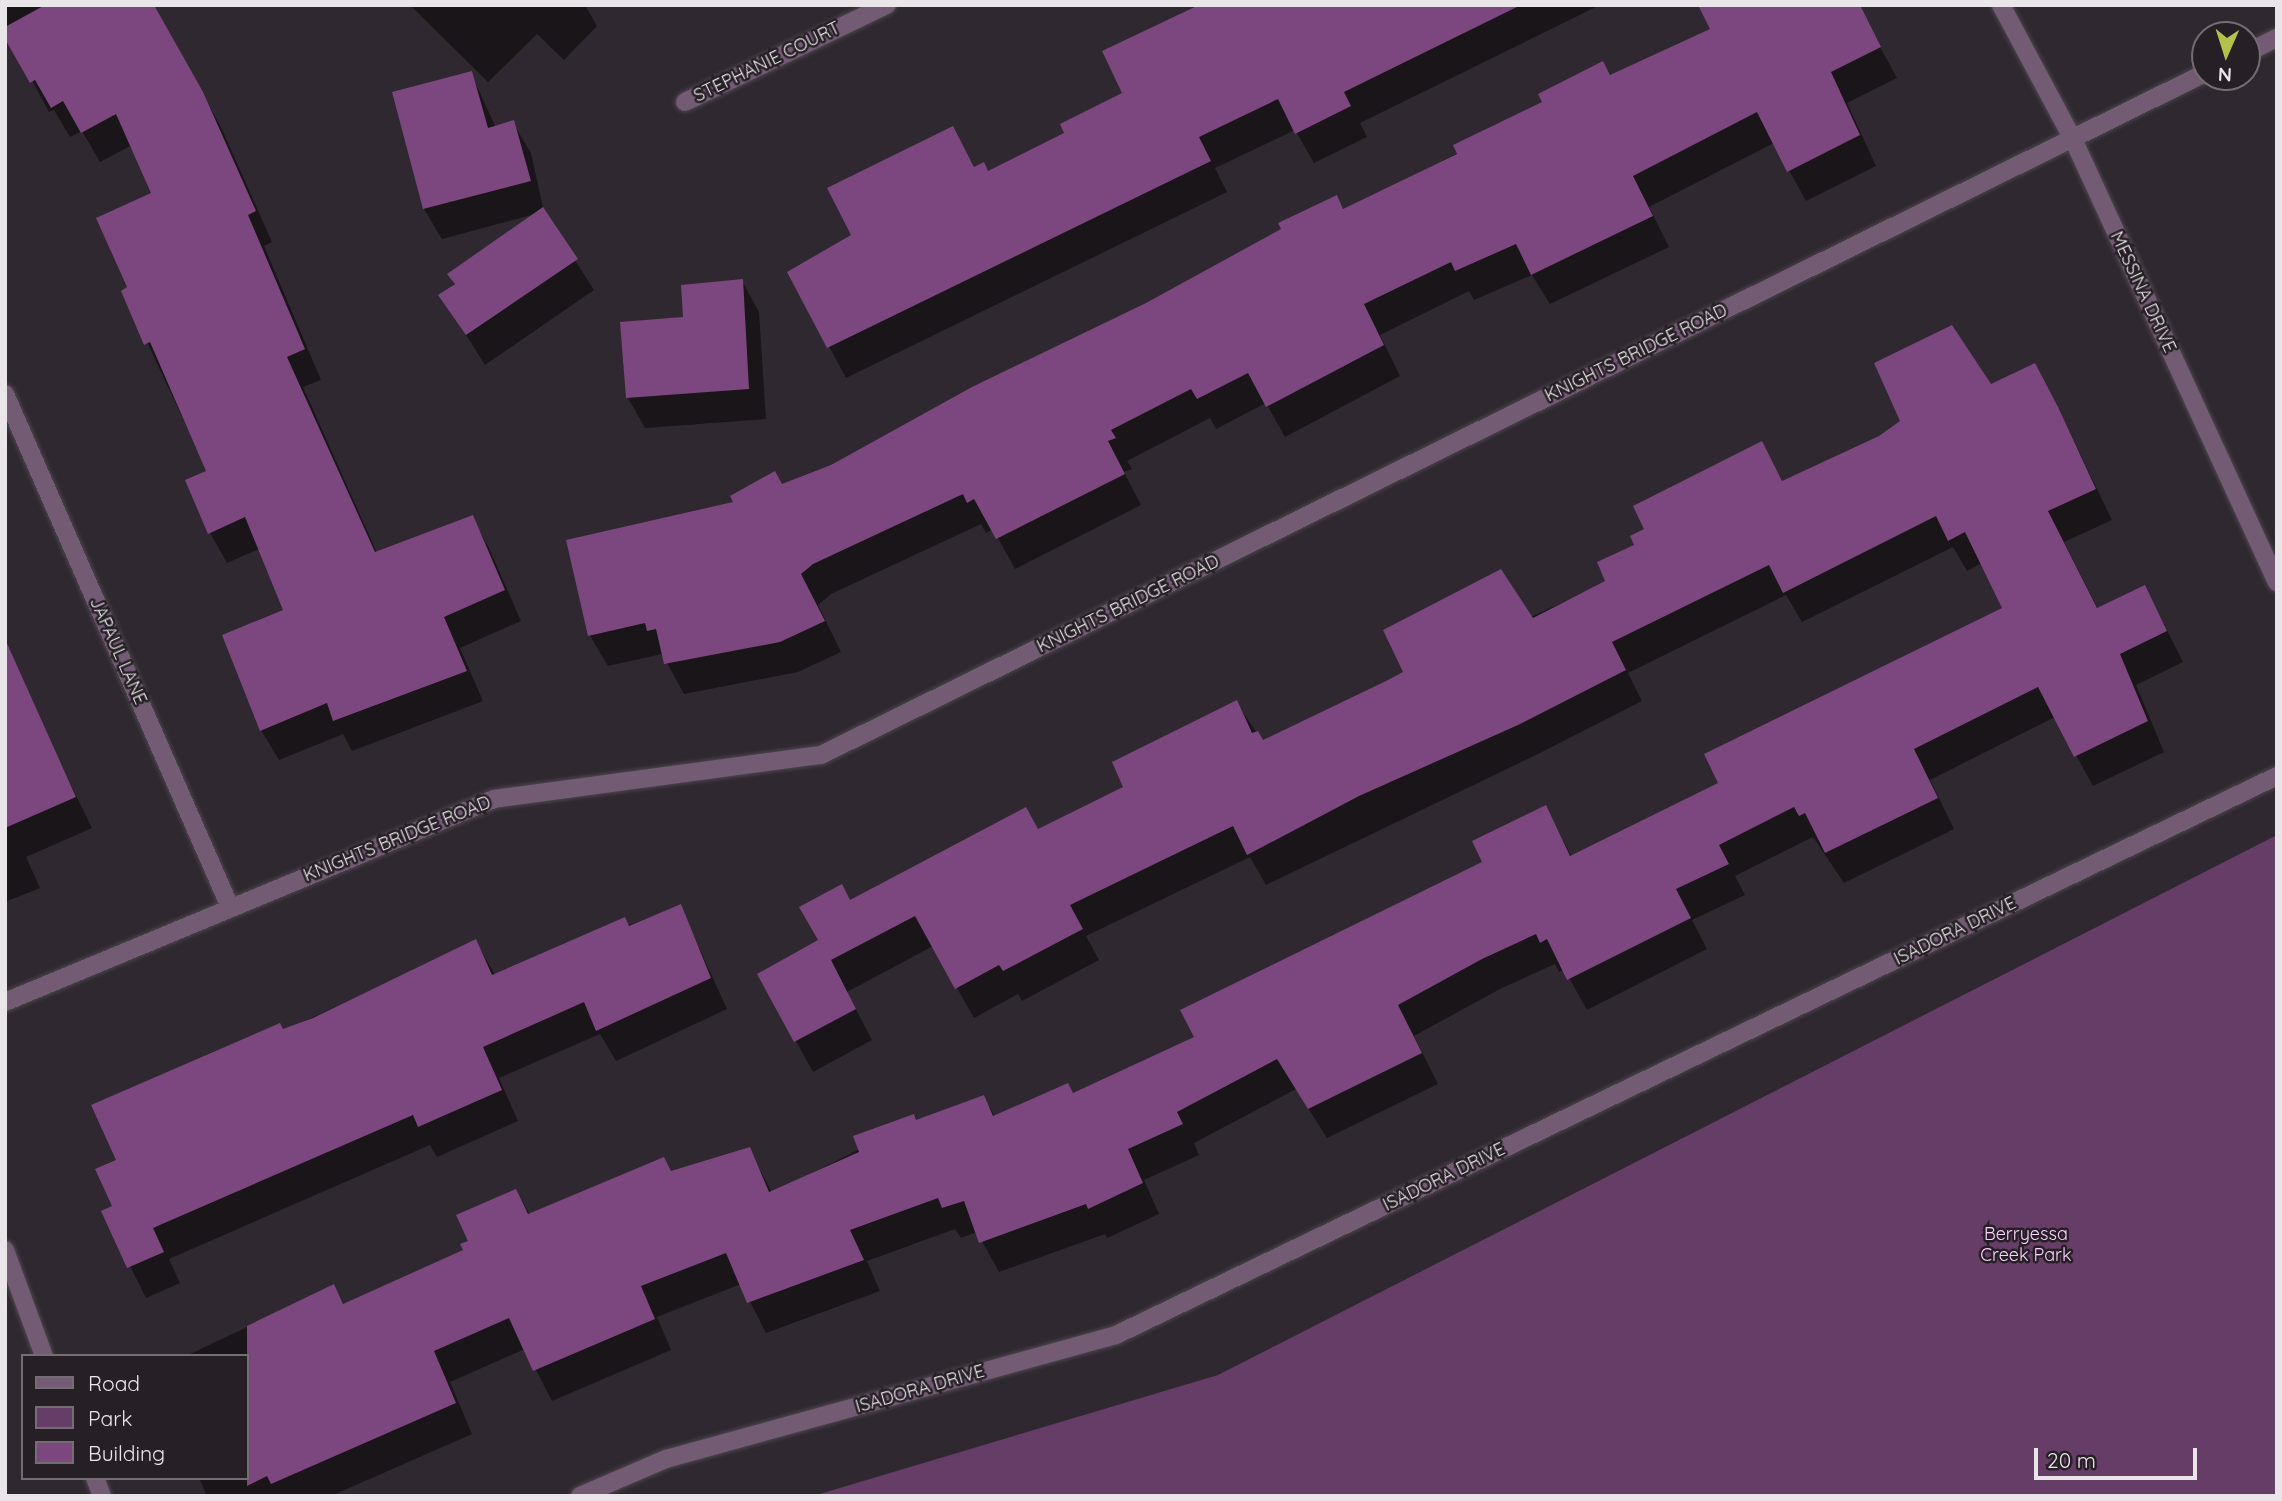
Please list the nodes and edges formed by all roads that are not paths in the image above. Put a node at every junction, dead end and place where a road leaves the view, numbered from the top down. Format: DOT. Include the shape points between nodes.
graph roads {
  1 [pos="887,5"];
  2 [pos="2001,5"];
  3 [pos="2277,38"];
  4 [pos="2261,45"];
  5 [pos="2191,80"];
  6 [pos="685,102"];
  7 [pos="2073,139"];
  8 [pos="5,394"];
  9 [pos="2277,582"];
  10 [pos="2277,775"];
  11 [pos="230,907"];
  12 [pos="5,1002"];
  13 [pos="5,1250"];
  14 [pos="43,1354"];
  15 [pos="580,1496"];
  1 -- 6 [label="street, STEPHANIE COURT"];
  2 -- 7 [label="street, MESSINA DRIVE"];
  3 -- 4 [label="street"];
  5 -- 7 [label="street, KNIGHTS BRIDGE ROAD"];
  7 -- 9 [label="street, MESSINA DRIVE"];
  7 -- 11 [label="street, KNIGHTS BRIDGE ROAD" via="821,755 494,799"];
  8 -- 11 [label="street, JAPAUL LANE"];
  10 -- 15 [label="street, ISADORA DRIVE" via="1116,1335 666,1459"];
  11 -- 12 [label="street, KNIGHTS BRIDGE ROAD"];
  13 -- 14 [label="street"];
}
